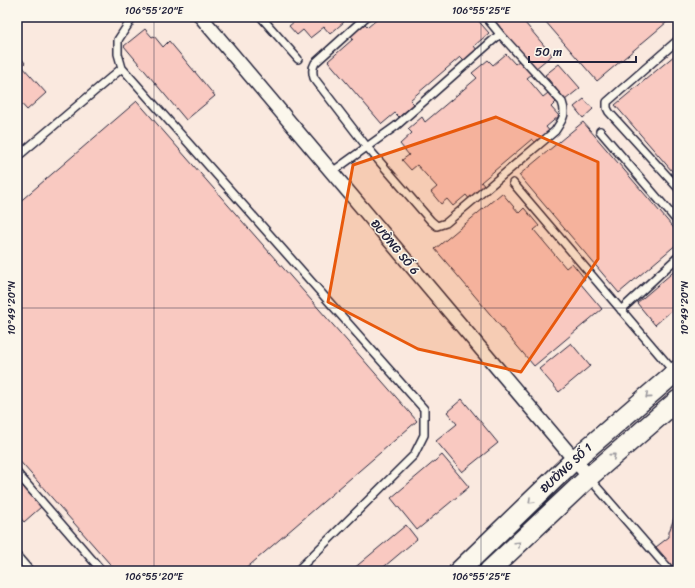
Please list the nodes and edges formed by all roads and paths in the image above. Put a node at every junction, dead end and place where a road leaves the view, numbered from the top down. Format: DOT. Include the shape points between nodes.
graph roads {
  1 [pos="133,17"];
  2 [pos="201,17"];
  3 [pos="261,17"];
  4 [pos="366,17"];
  5 [pos="486,17"];
  6 [pos="500,34"];
  7 [pos="677,42"];
  8 [pos="298,59"];
  9 [pos="122,68"];
  10 [pos="600,131"];
  11 [pos="367,147"];
  12 [pos="17,157"];
  13 [pos="332,172"];
  14 [pos="513,183"];
  15 [pos="678,188"];
  16 [pos="678,222"];
  17 [pos="678,257"];
  18 [pos="621,310"];
  19 [pos="676,372"];
  20 [pos="678,400"];
  21 [pos="574,460"];
  22 [pos="17,473"];
  23 [pos="589,477"];
  24 [pos="17,556"];
  25 [pos="30,571"];
  26 [pos="102,571"];
  27 [pos="297,571"];
  28 [pos="459,571"];
  29 [pos="489,571"];
  30 [pos="670,571"];
  1 -- 9 [label="lane" via="118,40"];
  2 -- 13 [label="street, ĐƯỜNG SỐ 6"];
  3 -- 8 [label="lane"];
  4 -- 11 [label="lane" via="315,63 312,72"];
  5 -- 6 [label="lane"];
  6 -- 11 [label="lane" via="396,126"];
  6 -- 11 [label="lane" via="562,102 563,120 555,131 446,223 437,226"];
  7 -- 15 [label="lane" via="607,102 607,108"];
  9 -- 12 [label="lane"];
  9 -- 27 [label="lane" via="424,409 424,435 414,455"];
  10 -- 16 [label="lane"];
  11 -- 13 [label="lane"];
  13 -- 21 [label="street, ĐƯỜNG SỐ 6"];
  14 -- 18 [label="lane"];
  17 -- 18 [label="lane"];
  18 -- 19 [label="lane"];
  19 -- 21 [label="street, ĐƯỜNG SỐ 1, one-way"];
  23 -- 20 [label="street, ĐƯỜNG SỐ 1, one-way"];
  21 -- 23 [label="street, ĐƯỜNG SỐ 6"];
  21 -- 28 [label="street, ĐƯỜNG SỐ 1, one-way"];
  22 -- 26 [label="lane"];
  29 -- 23 [label="street, ĐƯỜNG SỐ 1, one-way"];
  23 -- 30 [label="lane"];
  24 -- 25 [label="lane"];
}
